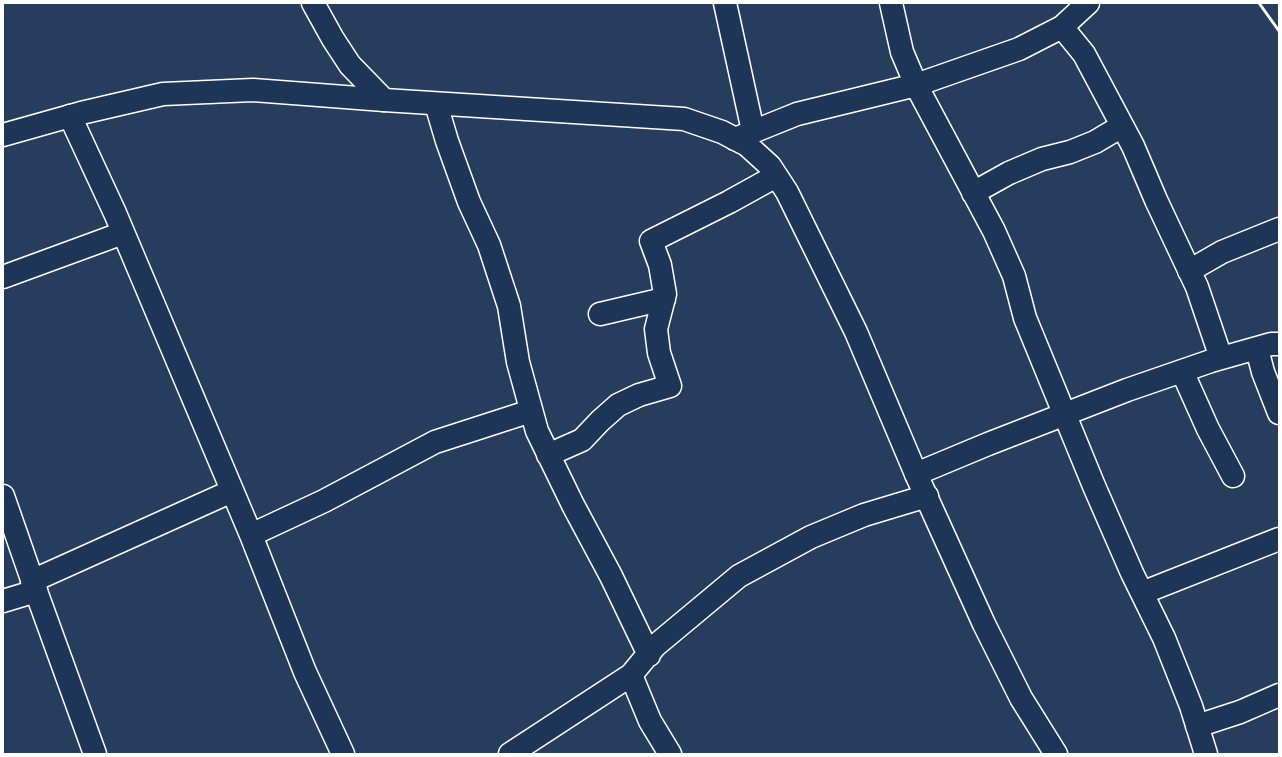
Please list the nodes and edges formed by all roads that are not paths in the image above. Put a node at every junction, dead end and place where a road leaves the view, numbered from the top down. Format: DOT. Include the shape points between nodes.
graph roads {
  1 [pos="313,3"];
  2 [pos="725,3"];
  3 [pos="891,3"];
  4 [pos="1082,5"];
  5 [pos="1062,27"];
  6 [pos="916,85"];
  7 [pos="384,100"];
  8 [pos="436,104"];
  9 [pos="70,116"];
  10 [pos="1122,126"];
  11 [pos="3,135"];
  12 [pos="744,135"];
  13 [pos="776,176"];
  14 [pos="973,193"];
  15 [pos="1279,229"];
  16 [pos="123,233"];
  17 [pos="1189,271"];
  18 [pos="3,277"];
  19 [pos="664,299"];
  20 [pos="600,314"];
  21 [pos="1279,344"];
  22 [pos="1257,349"];
  23 [pos="1221,358"];
  24 [pos="1182,371"];
  25 [pos="531,411"];
  26 [pos="1279,412"];
  27 [pos="1065,415"];
  28 [pos="548,455"];
  29 [pos="916,474"];
  30 [pos="1233,476"];
  31 [pos="232,491"];
  32 [pos="3,496"];
  33 [pos="927,496"];
  34 [pos="251,535"];
  35 [pos="1279,539"];
  36 [pos="34,586"];
  37 [pos="1142,593"];
  38 [pos="3,601"];
  39 [pos="648,655"];
  40 [pos="631,675"];
  41 [pos="1279,695"];
  42 [pos="1197,726"];
  43 [pos="1048,749"];
  44 [pos="95,754"];
  45 [pos="343,754"];
  46 [pos="510,754"];
  47 [pos="670,754"];
  48 [pos="1206,754"];
  1 -- 7 [label="street" via="350,65"];
  2 -- 12 [label="street"];
  3 -- 6 [label="street" via="902,52"];
  4 -- 5 [label="street"];
  5 -- 6 [label="street" via="1019,49"];
  5 -- 10 [label="street" via="1084,54"];
  6 -- 12 [label="street" via="796,114"];
  6 -- 14 [label="street"];
  7 -- 8 [label="street"];
  7 -- 9 [label="street" via="253,90 163,94"];
  8 -- 12 [label="street" via="684,119 722,132"];
  8 -- 25 [label="street" via="468,202 489,245 509,306 518,362"];
  9 -- 11 [label="street"];
  9 -- 16 [label="street"];
  10 -- 14 [label="street" via="1095,142 1042,159 1009,173"];
  10 -- 17 [label="street"];
  12 -- 13 [label="street" via="747,145 770,166"];
  13 -- 19 [label="street" via="651,241 660,265"];
  13 -- 29 [label="street" via="787,192 856,332"];
  14 -- 27 [label="street" via="1014,276 1025,318"];
  15 -- 17 [label="street" via="1222,252"];
  16 -- 18 [label="street"];
  16 -- 31 [label="street"];
  17 -- 23 [label="street"];
  19 -- 20 [label="street"];
  19 -- 28 [label="street" via="656,329 659,353 670,386 638,395 618,405 582,440"];
  21 -- 22 [label="street"];
  22 -- 23 [label="street"];
  22 -- 26 [label="street"];
  23 -- 24 [label="street"];
  24 -- 27 [label="street"];
  24 -- 30 [label="street"];
  25 -- 28 [label="street"];
  25 -- 34 [label="street" via="435,442 324,501"];
  27 -- 29 [label="street"];
  27 -- 37 [label="street"];
  28 -- 39 [label="street" via="611,576"];
  29 -- 33 [label="street"];
  31 -- 34 [label="street"];
  31 -- 36 [label="street"];
  32 -- 36 [label="street"];
  33 -- 39 [label="street" via="864,515 811,537 740,576 655,646"];
  33 -- 43 [label="street" via="984,624"];
  34 -- 45 [label="street" via="306,672"];
  35 -- 37 [label="street"];
  36 -- 38 [label="street"];
  36 -- 44 [label="street"];
  37 -- 42 [label="street" via="1164,638"];
  39 -- 40 [label="street"];
  40 -- 46 [label="street"];
  40 -- 47 [label="street" via="650,721"];
  41 -- 42 [label="street" via="1240,712"];
  42 -- 48 [label="street"];
}
